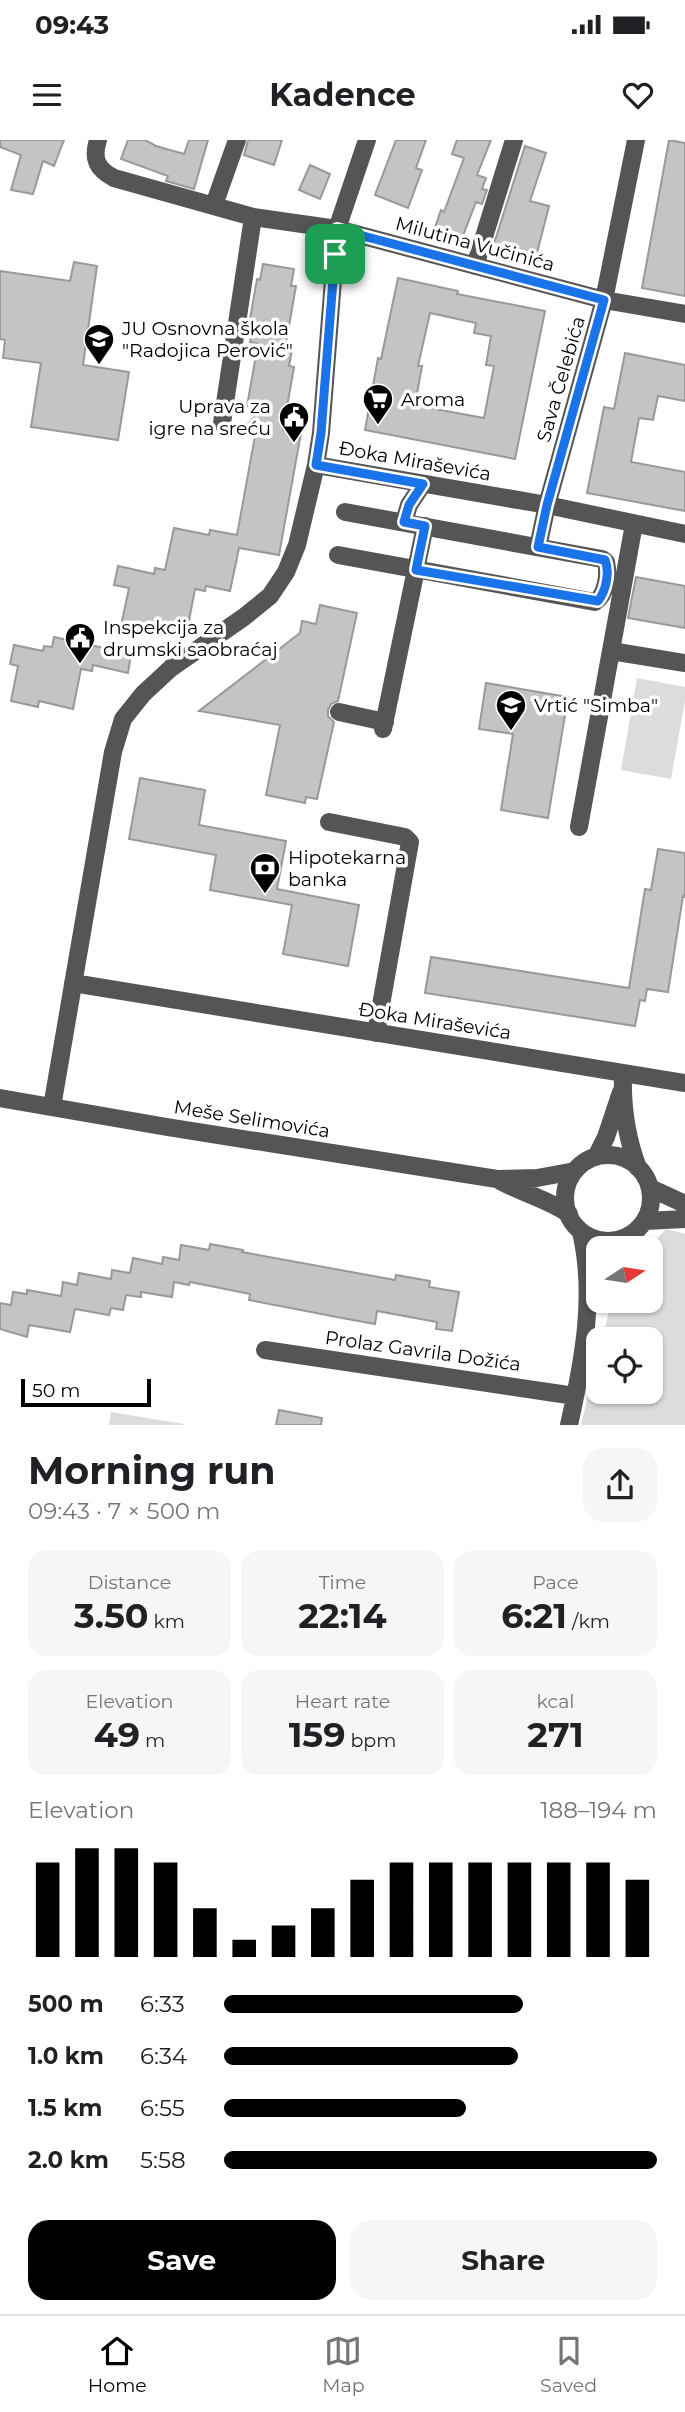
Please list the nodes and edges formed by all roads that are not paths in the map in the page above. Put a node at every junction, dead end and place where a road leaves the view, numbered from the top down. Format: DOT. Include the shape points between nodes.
graph roads {
  1 [pos="98,140"];
  2 [pos="237,140"];
  3 [pos="367,140"];
  4 [pos="514,140"];
  5 [pos="636,140"];
  6 [pos="214,205"];
  7 [pos="253,217"];
  8 [pos="337,229"];
  9 [pos="475,266"];
  10 [pos="604,300"];
  11 [pos="685,314"];
  12 [pos="222,423"];
  13 [pos="316,465"];
  14 [pos="423,484"];
  15 [pos="547,505"];
  16 [pos="345,512"];
  17 [pos="404,522"];
  18 [pos="634,524"];
  19 [pos="425,526"];
  20 [pos="685,534"];
  21 [pos="538,547"];
  22 [pos="338,555"];
  23 [pos="416,570"];
  24 [pos="611,651"];
  25 [pos="685,663"];
  26 [pos="339,712"];
  27 [pos="329,822"];
  28 [pos="579,827"];
  29 [pos="73,983"];
  30 [pos="376,1033"];
  31 [pos="623,1082"];
  32 [pos="685,1083"];
  33 [pos="0,1098"];
  34 [pos="52,1107"];
  35 [pos="596,1157"];
  36 [pos="638,1167"];
  37 [pos="575,1171"];
  38 [pos="497,1179"];
  39 [pos="650,1188"];
  40 [pos="685,1204"];
  41 [pos="569,1214"];
  42 [pos="685,1219"];
  43 [pos="645,1221"];
  44 [pos="581,1232"];
  45 [pos="590,1236"];
  46 [pos="631,1236"];
  47 [pos="590,1313"];
  48 [pos="588,1319"];
  49 [pos="265,1350"];
  50 [pos="575,1396"];
  51 [pos="569,1425"];
  1 -- 6 [label="street, Milutina Vučinića" via="96,164 102,172"];
  2 -- 6 [label="street"];
  3 -- 8 [label="street"];
  4 -- 9 [label="street"];
  5 -- 10 [label="street, Sava Čelebića"];
  6 -- 7 [label="street, Milutina Vučinića"];
  7 -- 8 [label="street, Milutina Vučinića"];
  7 -- 12 [label="street"];
  8 -- 9 [label="street, Milutina Vučinića"];
  8 -- 13 [label="street"];
  9 -- 10 [label="street, Milutina Vučinića"];
  10 -- 11 [label="street, Milutina Vučinića"];
  10 -- 15 [label="street, Sava Čelebića"];
  13 -- 14 [label="street, Đoka Miraševića"];
  13 -- 29 [label="street, Đoka Miraševića" via="297,545 270,596 171,668 123,719 113,751"];
  14 -- 15 [label="street, Đoka Miraševića"];
  14 -- 17 [label="street"];
  15 -- 18 [label="street, Đoka Miraševića"];
  15 -- 21 [label="street, Sava Čelebića"];
  16 -- 17 [label="street"];
  17 -- 19 [label="street"];
  18 -- 20 [label="street, Đoka Miraševića"];
  18 -- 24 [label="street"];
  19 -- 21 [label="street"];
  19 -- 23 [label="street"];
  21 -- 23 [label="street" via="605,560 607,572 600,599 595,602"];
  22 -- 23 [label="street"];
  23 -- 26 [label="street" via="384,725"];
  24 -- 25 [label="street"];
  24 -- 28 [label="street"];
  27 -- 30 [label="street" via="405,837 410,842"];
  29 -- 30 [label="street, Đoka Miraševića"];
  29 -- 34 [label="street, Đoka Miraševića"];
  30 -- 31 [label="street, Đoka Miraševića"];
  31 -- 32 [label="street, Đoka Miraševića"];
  31 -- 35 [label="street"];
  31 -- 36 [label="street"];
  33 -- 34 [label="street, Meše Selimovića"];
  34 -- 38 [label="street, Meše Selimovića"];
  35 -- 36 [label="street" via="618,1156"];
  35 -- 37 [label="street"];
  36 -- 39 [label="street"];
  37 -- 38 [label="street, Meše Selimovića"];
  37 -- 41 [label="street" via="566,1193"];
  38 -- 41 [label="street, Meše Selimovića"];
  39 -- 40 [label="street"];
  39 -- 43 [label="street"];
  41 -- 44 [label="street"];
  42 -- 43 [label="street"];
  43 -- 46 [label="street"];
  44 -- 45 [label="street"];
  44 -- 48 [label="street" via="588,1269"];
  47 -- 48 [label="street"];
  48 -- 50 [label="street"];
  49 -- 50 [label="street, Prolaz Gavrila Dožića"];
  50 -- 51 [label="street"];
}
